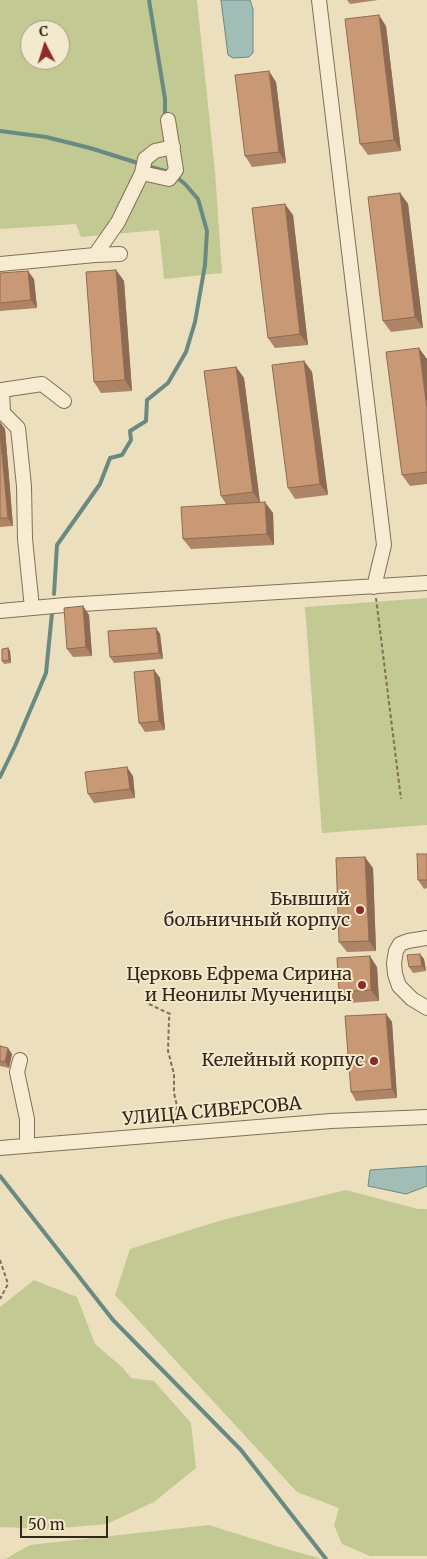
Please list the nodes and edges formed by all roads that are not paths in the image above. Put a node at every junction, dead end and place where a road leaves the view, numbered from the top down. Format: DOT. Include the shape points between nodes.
graph roads {
  1 [pos="319,0"];
  2 [pos="168,120"];
  3 [pos="173,147"];
  4 [pos="143,166"];
  5 [pos="120,254"];
  6 [pos="95,255"];
  7 [pos="0,264"];
  8 [pos="1,390"];
  9 [pos="64,401"];
  10 [pos="427,583"];
  11 [pos="374,587"];
  12 [pos="32,608"];
  13 [pos="0,611"];
  14 [pos="427,938"];
  15 [pos="427,1008"];
  16 [pos="20,1060"];
  17 [pos="427,1117"];
  18 [pos="27,1146"];
  19 [pos="0,1148"];
  1 -- 11 [label="street" via="384,545"];
  2 -- 3 [label="street"];
  3 -- 4 [label="street" via="155,150"];
  3 -- 4 [label="street" via="173,175"];
  4 -- 6 [label="street" via="118,222"];
  5 -- 6 [label="street"];
  6 -- 7 [label="street"];
  8 -- 9 [label="street" via="42,384"];
  8 -- 12 [label="street" via="3,412 18,428"];
  10 -- 11 [label="street"];
  11 -- 12 [label="street"];
  12 -- 13 [label="street"];
  14 -- 15 [label="street" via="400,944 394,963 399,986"];
  16 -- 18 [label="street" via="17,1072 27,1119"];
  17 -- 18 [label="street, УЛИЦА СИВЕРСОВА" via="331,1120"];
  18 -- 19 [label="street, УЛИЦА СИВЕРСОВА"];
}
